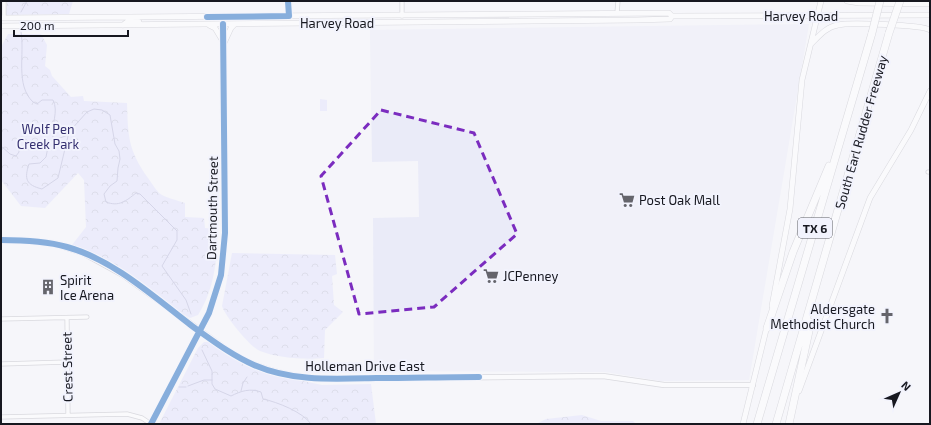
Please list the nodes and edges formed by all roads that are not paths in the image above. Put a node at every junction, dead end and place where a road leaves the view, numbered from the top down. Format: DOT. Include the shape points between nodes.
graph roads {
  1 [pos="4,1"];
  2 [pos="288,1"];
  3 [pos="402,1"];
  4 [pos="618,1"];
  5 [pos="821,1"];
  6 [pos="847,1"];
  7 [pos="880,1"];
  8 [pos="900,1"];
  9 [pos="930,4"];
  10 [pos="617,13"];
  11 [pos="524,14"];
  12 [pos="462,15"];
  13 [pos="930,15"];
  14 [pos="288,16"];
  15 [pos="402,16"];
  16 [pos="672,16"];
  17 [pos="207,17"];
  18 [pos="241,17"];
  19 [pos="817,17"];
  20 [pos="2,18"];
  21 [pos="75,18"];
  22 [pos="148,18"];
  23 [pos="600,20"];
  24 [pos="526,21"];
  25 [pos="438,22"];
  26 [pos="304,23"];
  27 [pos="380,23"];
  28 [pos="206,24"];
  29 [pos="223,24"];
  30 [pos="236,24"];
  31 [pos="268,24"];
  32 [pos="51,25"];
  33 [pos="123,25"];
  34 [pos="1,26"];
  35 [pos="930,30"];
  36 [pos="224,43"];
  37 [pos="810,45"];
  38 [pos="930,91"];
  39 [pos="842,134"];
  40 [pos="1,240"];
  41 [pos="818,284"];
  42 [pos="88,317"];
  43 [pos="1,319"];
  44 [pos="66,319"];
  45 [pos="767,328"];
  46 [pos="200,331"];
  47 [pos="67,362"];
  48 [pos="1,364"];
  49 [pos="753,385"];
  50 [pos="68,415"];
  51 [pos="1,417"];
  52 [pos="151,424"];
  53 [pos="743,424"];
  54 [pos="757,424"];
  55 [pos="776,424"];
  56 [pos="789,424"];
  1 -- 20 [label="street"];
  2 -- 14 [label="street"];
  3 -- 15 [label="street"];
  4 -- 10 [label="street"];
  5 -- 19 [label="main road"];
  6 -- 9 [label="main road"];
  7 -- 39 [label="highway, South Earl Rudder Freeway / TX 6, bridge"];
  8 -- 41 [label="highway, South Earl Rudder Freeway / TX 6, bridge"];
  10 -- 11 [label="main road, Harvey Road"];
  10 -- 16 [label="main road, Harvey Road" via="668,13"];
  10 -- 23 [label="main road" via="616,16 603,17"];
  11 -- 12 [label="main road, Harvey Road"];
  11 -- 24 [label="main road"];
  12 -- 15 [label="main road, Harvey Road"];
  12 -- 25 [label="main road" via="457,19 440,19"];
  13 -- 19 [label="main road, Harvey Road"];
  14 -- 15 [label="main road, Harvey Road"];
  14 -- 18 [label="main road, Harvey Road"];
  14 -- 26 [label="main road" via="292,20"];
  14 -- 31 [label="main road" via="285,20 275,20"];
  15 -- 27 [label="main road" via="401,19 385,20"];
  16 -- 19 [label="main road, Harvey Road"];
  16 -- 23 [label="main road, Harvey Road" via="670,19"];
  17 -- 18 [label="main road, Harvey Road"];
  17 -- 22 [label="main road, Harvey Road"];
  17 -- 29 [label="main road"];
  18 -- 29 [label="main road"];
  19 -- 37 [label="main road"];
  20 -- 21 [label="main road, Harvey Road"];
  21 -- 22 [label="main road, Harvey Road"];
  21 -- 32 [label="main road" via="69,22 52,22"];
  22 -- 33 [label="main road" via="146,22 127,22"];
  23 -- 24 [label="main road, Harvey Road"];
  24 -- 25 [label="main road, Harvey Road"];
  25 -- 27 [label="main road, Harvey Road"];
  26 -- 27 [label="main road, Harvey Road"];
  26 -- 31 [label="main road, Harvey Road"];
  28 -- 29 [label="main road, Harvey Road"];
  28 -- 33 [label="main road, Harvey Road"];
  28 -- 36 [label="main road" via="215,28"];
  29 -- 30 [label="main road, Harvey Road"];
  29 -- 36 [label="street, Dartmouth Street"];
  30 -- 31 [label="main road, Harvey Road"];
  30 -- 36 [label="main road" via="231,28"];
  32 -- 33 [label="main road, Harvey Road"];
  32 -- 34 [label="main road, Harvey Road"];
  35 -- 37 [label="main road" via="915,26 839,24 826,29"];
  36 -- 46 [label="street, Dartmouth Street" via="225,233 221,276"];
  37 -- 45 [label="main road" via="801,95 790,209"];
  38 -- 56 [label="main road" via="911,130 870,198 803,377"];
  39 -- 45 [label="highway" via="793,252"];
  39 -- 54 [label="highway, South Earl Rudder Freeway / TX 6"];
  40 -- 46 [label="street, Holleman Drive East" via="46,242 83,253 123,275"];
  41 -- 55 [label="highway, South Earl Rudder Freeway / TX 6"];
  41 -- 56 [label="highway"];
  42 -- 44 [label="street"];
  43 -- 44 [label="street"];
  44 -- 47 [label="street, Crest Street"];
  45 -- 49 [label="main road"];
  46 -- 49 [label="street, Holleman Drive East" via="226,350 254,365 308,378 603,376 664,385"];
  46 -- 52 [label="street, Dartmouth Street"];
  47 -- 48 [label="street"];
  47 -- 50 [label="street, Crest Street"];
  49 -- 53 [label="main road"];
  50 -- 51 [label="street"];
  50 -- 52 [label="street" via="127,414 142,418"];
}
